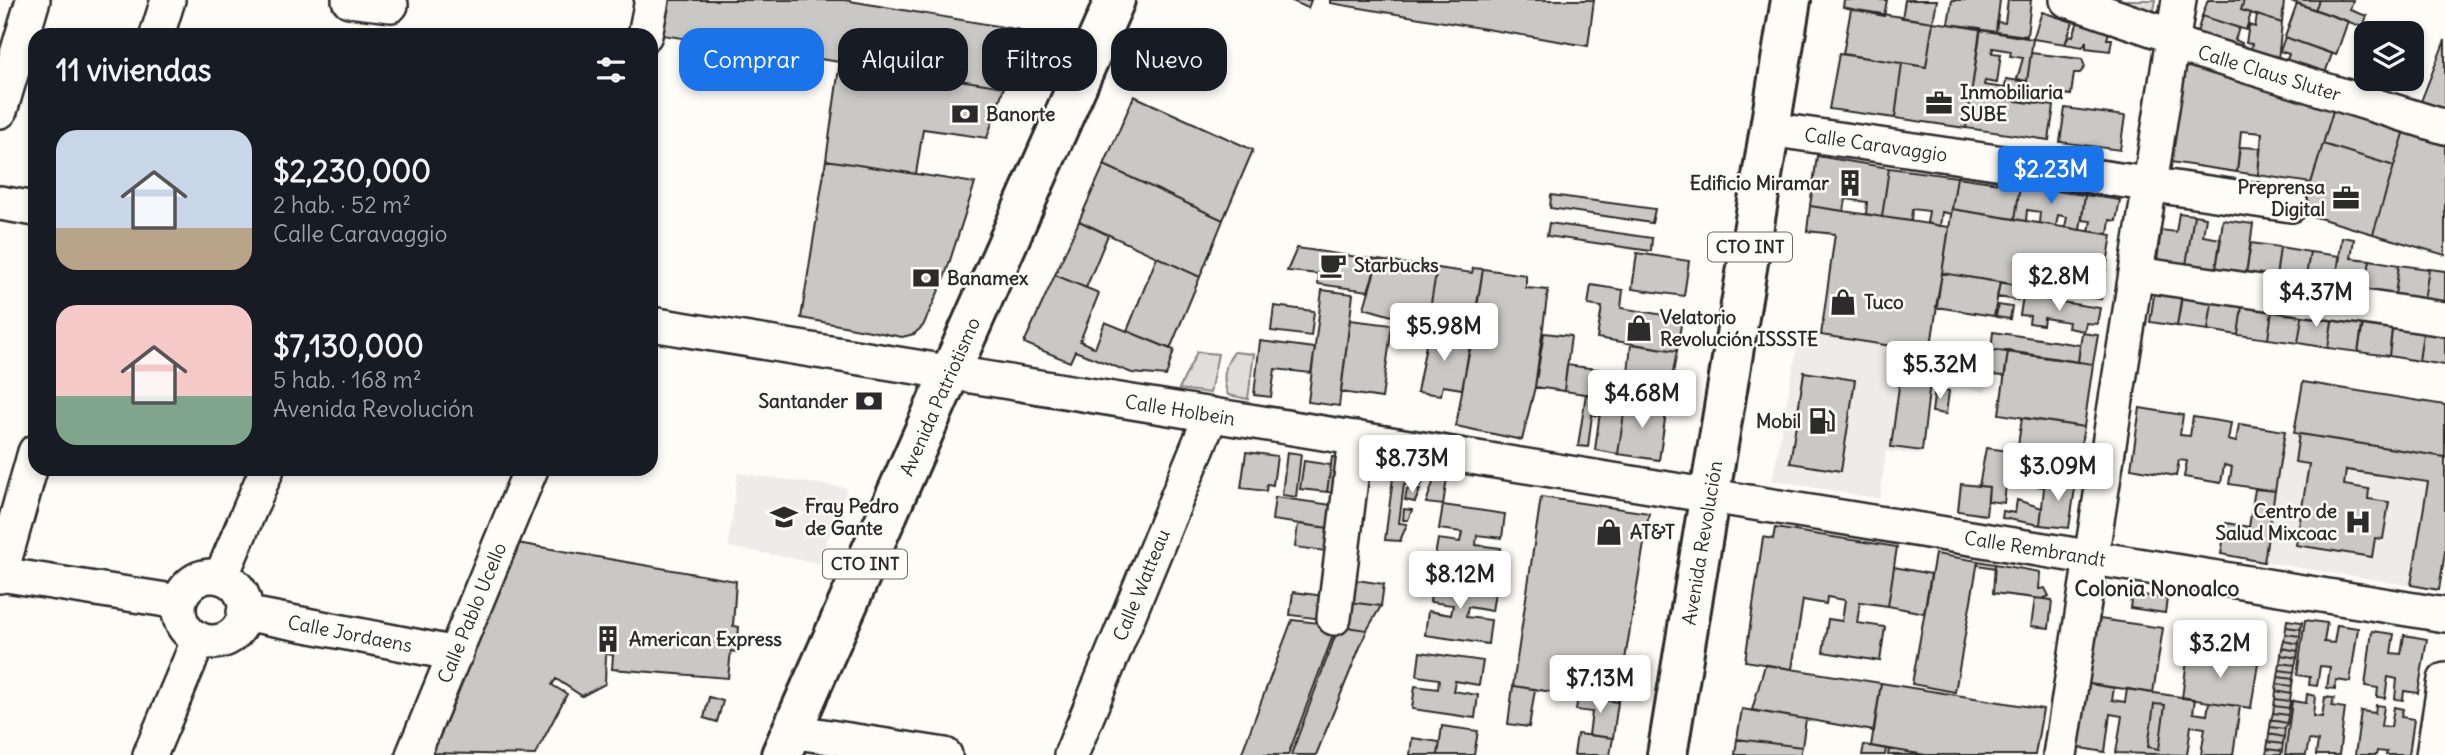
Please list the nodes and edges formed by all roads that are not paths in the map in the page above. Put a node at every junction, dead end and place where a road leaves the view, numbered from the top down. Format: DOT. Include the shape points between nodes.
graph roads {
  1 [pos="33,0"];
  2 [pos="168,0"];
  3 [pos="349,0"];
  4 [pos="652,0"];
  5 [pos="1115,0"];
  6 [pos="1791,0"];
  7 [pos="2067,0"];
  8 [pos="2179,0"];
  9 [pos="391,5"];
  10 [pos="159,28"];
  11 [pos="646,28"];
  12 [pos="2172,40"];
  13 [pos="0,111"];
  14 [pos="2445,127"];
  15 [pos="1770,129"];
  16 [pos="2149,182"];
  17 [pos="0,203"];
  18 [pos="2291,205"];
  19 [pos="28,208"];
  20 [pos="2137,274"];
  21 [pos="2445,319"];
  22 [pos="658,325"];
  23 [pos="949,372"];
  24 [pos="1211,415"];
  25 [pos="1356,438"];
  26 [pos="28,476"];
  27 [pos="264,476"];
  28 [pos="528,476"];
  29 [pos="1708,494"];
  30 [pos="2091,559"];
  31 [pos="0,574"];
  32 [pos="221,578"];
  33 [pos="179,602"];
  34 [pos="244,613"];
  35 [pos="2445,615"];
  36 [pos="1334,618"];
  37 [pos="199,639"];
  38 [pos="456,654"];
  39 [pos="2445,680"];
  40 [pos="786,743"];
  41 [pos="150,755"];
  42 [pos="413,755"];
  43 [pos="945,755"];
  44 [pos="1072,755"];
  45 [pos="1667,755"];
  46 [pos="2060,755"];
  47 [pos="2433,755"];
  1 -- 13 [label="street"];
  2 -- 10 [label="street"];
  3 -- 9 [label="street"];
  4 -- 11 [label="street"];
  5 -- 23 [label="main road, Avenida Patriotismo / CTO INT"];
  6 -- 15 [label="main road, Avenida Revolución / CTO INT"];
  7 -- 12 [label="street, Calle Claus Sluter"];
  8 -- 12 [label="street"];
  12 -- 14 [label="street, Calle Claus Sluter"];
  12 -- 16 [label="street"];
  15 -- 16 [label="street, Calle Caravaggio"];
  15 -- 29 [label="main road, Avenida Revolución / CTO INT"];
  16 -- 18 [label="street, Calle Caravaggio"];
  16 -- 20 [label="street"];
  17 -- 19 [label="street"];
  20 -- 21 [label="street"];
  20 -- 30 [label="street"];
  22 -- 23 [label="street, Calle Holbein"];
  23 -- 24 [label="street, Calle Holbein"];
  23 -- 40 [label="main road, Avenida Patriotismo / CTO INT"];
  24 -- 25 [label="street, Calle Holbein"];
  24 -- 44 [label="street, Calle Watteau"];
  25 -- 29 [label="street, Calle Holbein"];
  25 -- 36 [label="street"];
  26 -- 31 [label="street"];
  27 -- 32 [label="street"];
  28 -- 38 [label="street, Calle Pablo Ucello"];
  29 -- 30 [label="street, Calle Rembrandt"];
  29 -- 45 [label="main road, Avenida Revolución / CTO INT"];
  30 -- 35 [label="street, Calle Rembrandt"];
  30 -- 46 [label="street"];
  31 -- 33 [label="street"];
  32 -- 33 [label="street" via="196,580"];
  32 -- 34 [label="street" via="242,594"];
  33 -- 37 [label="street" via="185,627"];
  34 -- 37 [label="street" via="228,637"];
  34 -- 38 [label="street, Calle Jordaens"];
  37 -- 41 [label="street"];
  38 -- 42 [label="street, Calle Pablo Ucello"];
  39 -- 47 [label="street"];
  40 -- 43 [label="street"];
}
